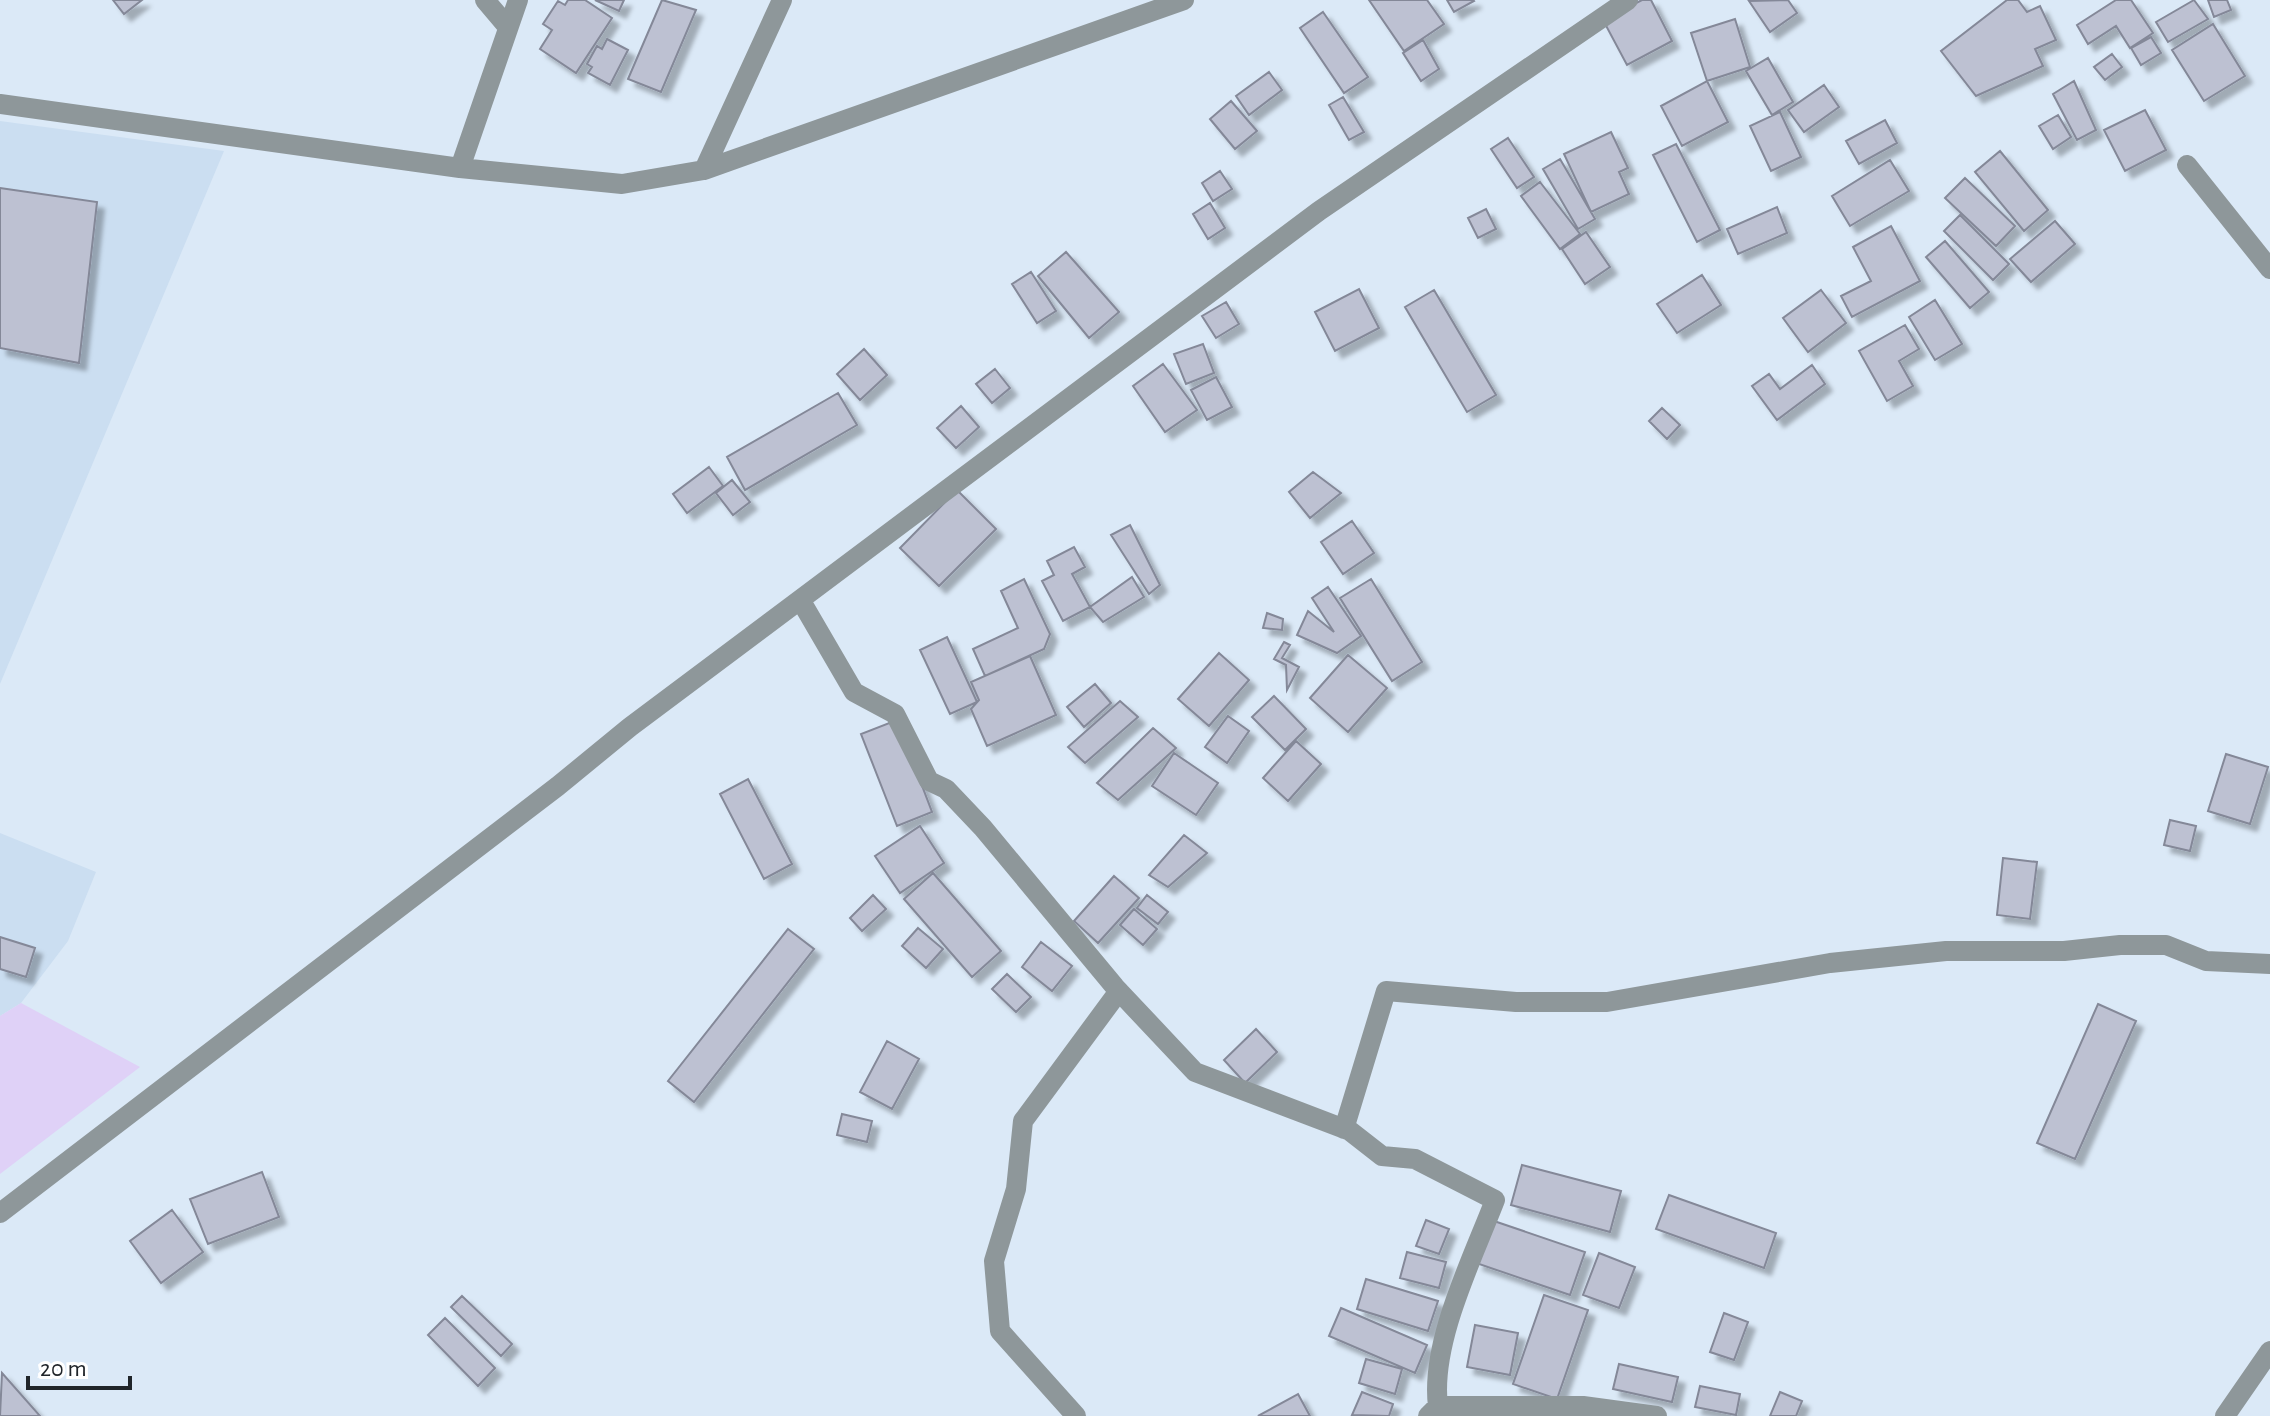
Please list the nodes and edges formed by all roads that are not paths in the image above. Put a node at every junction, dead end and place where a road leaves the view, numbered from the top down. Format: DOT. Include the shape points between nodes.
graph roads {
  1 [pos="485,0"];
  2 [pos="518,0"];
  3 [pos="782,0"];
  4 [pos="1184,0"];
  5 [pos="1628,0"];
  6 [pos="507,26"];
  7 [pos="0,104"];
  8 [pos="2187,165"];
  9 [pos="460,168"];
  10 [pos="704,170"];
  11 [pos="2270,269"];
  12 [pos="801,601"];
  13 [pos="2270,964"];
  14 [pos="1119,991"];
  15 [pos="1344,1129"];
  16 [pos="0,1213"];
  17 [pos="2270,1351"];
  18 [pos="1433,1411"];
  19 [pos="1076,1416"];
  20 [pos="1657,1416"];
  21 [pos="2225,1416"];
  1 -- 6 [label="street"];
  2 -- 6 [label="street"];
  3 -- 10 [label="street"];
  4 -- 10 [label="street"];
  5 -- 12 [label="street" via="1319,211"];
  6 -- 9 [label="street"];
  7 -- 9 [label="street"];
  8 -- 11 [label="street"];
  9 -- 10 [label="street" via="622,184"];
  12 -- 14 [label="street" via="854,692 895,714 929,781 946,789 983,828"];
  12 -- 16 [label="street"];
  13 -- 15 [label="street" via="2206,961 2166,945 2120,945 2064,951 1946,951 1844,961 1607,1002 1516,1002 1386,991"];
  14 -- 15 [label="street" via="1195,1072"];
  14 -- 19 [label="street" via="1023,1121 1016,1189 994,1261 1000,1331"];
  15 -- 18 [label="street" via="1382,1156 1415,1159 1495,1200 1434,1378"];
  17 -- 21 [label="street"];
  18 -- 20 [label="street" via="1583,1406"];
}
